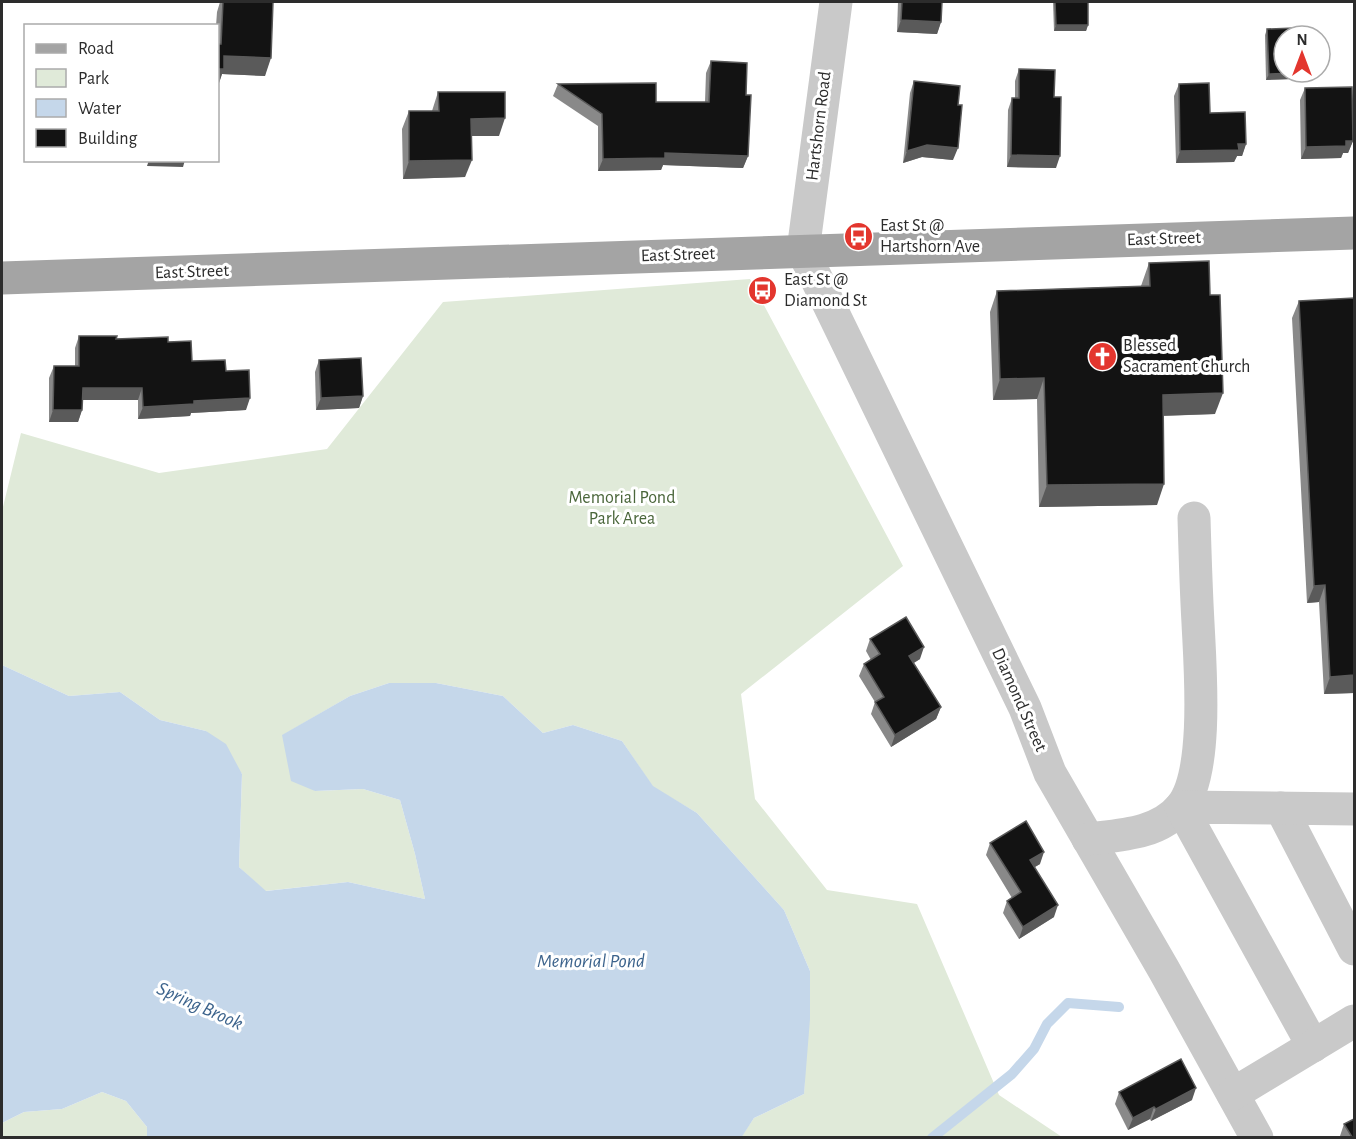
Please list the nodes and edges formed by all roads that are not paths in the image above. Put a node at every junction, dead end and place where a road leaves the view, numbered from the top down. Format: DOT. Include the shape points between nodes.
graph roads {
  1 [pos="836,2"];
  2 [pos="1354,233"];
  3 [pos="803,251"];
  4 [pos="2,278"];
  5 [pos="1194,519"];
  6 [pos="1181,807"];
  7 [pos="1281,808"];
  8 [pos="1354,809"];
  9 [pos="1088,839"];
  10 [pos="1354,949"];
  11 [pos="1354,1021"];
  12 [pos="1313,1046"];
  13 [pos="1233,1094"];
  14 [pos="1257,1137"];
  1 -- 3 [label="street, Hartshorn Road"];
  2 -- 3 [label="main road, East Street"];
  3 -- 4 [label="main road, East Street"];
  3 -- 9 [label="street, Diamond Street" via="1025,708 1050,773"];
  5 -- 6 [label="street" via="1202,714 1194,779"];
  6 -- 7 [label="street"];
  6 -- 9 [label="street" via="1161,823 1133,834"];
  6 -- 12 [label="street"];
  7 -- 8 [label="street"];
  7 -- 10 [label="street"];
  9 -- 13 [label="street, Diamond Street"];
  11 -- 12 [label="street"];
  12 -- 13 [label="street"];
  13 -- 14 [label="street, Diamond Street"];
}
